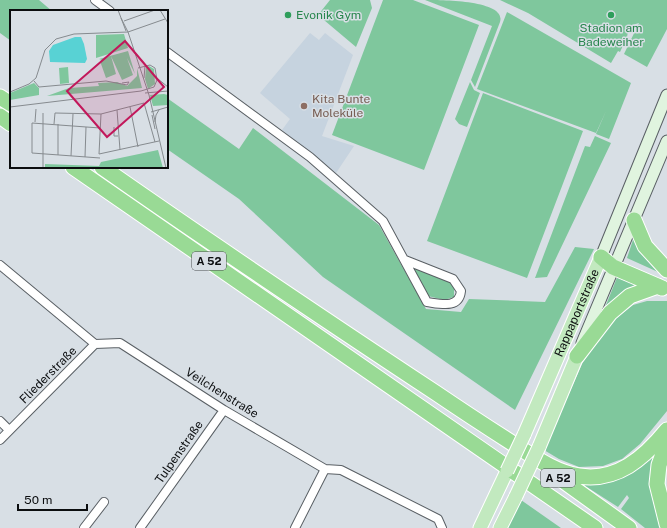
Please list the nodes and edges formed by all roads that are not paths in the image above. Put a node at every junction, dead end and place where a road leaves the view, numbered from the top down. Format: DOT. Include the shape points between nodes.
graph roads {
  1 [pos="95,0"];
  2 [pos="109,10"];
  3 [pos="168,53"];
  4 [pos="667,95"];
  5 [pos="0,97"];
  6 [pos="10,103"];
  7 [pos="0,116"];
  8 [pos="10,123"];
  9 [pos="667,141"];
  10 [pos="74,168"];
  11 [pos="103,168"];
  12 [pos="634,220"];
  13 [pos="601,257"];
  14 [pos="405,260"];
  15 [pos="615,263"];
  16 [pos="0,265"];
  17 [pos="667,270"];
  18 [pos="664,285"];
  19 [pos="96,344"];
  20 [pos="577,356"];
  21 [pos="224,410"];
  22 [pos="0,421"];
  23 [pos="488,428"];
  24 [pos="9,430"];
  25 [pos="667,430"];
  26 [pos="0,440"];
  27 [pos="667,443"];
  28 [pos="325,469"];
  29 [pos="534,485"];
  30 [pos="104,502"];
  31 [pos="667,524"];
  32 [pos="84,528"];
  33 [pos="140,528"];
  34 [pos="295,528"];
  35 [pos="442,528"];
  36 [pos="480,528"];
  37 [pos="500,528"];
  38 [pos="578,528"];
  39 [pos="595,528"];
  40 [pos="629,528"];
  1 -- 2 [label="street"];
  3 -- 14 [label="street" via="316,162 383,221"];
  4 -- 13 [label="main road, Rappaportstraße"];
  5 -- 6 [label="highway"];
  7 -- 8 [label="highway"];
  9 -- 12 [label="main road, Rappaportstraße"];
  10 -- 29 [label="highway, A 52"];
  11 -- 23 [label="highway, A 52"];
  12 -- 15 [label="main road, Rappaportstraße"];
  12 -- 17 [label="highway" via="645,246"];
  13 -- 15 [label="highway"];
  13 -- 36 [label="main road, Rappaportstraße, bridge" via="524,435"];
  14 -- 14 [label="street" via="453,279 461,291 460,297 446,305 427,302"];
  15 -- 18 [label="highway"];
  15 -- 20 [label="main road, Rappaportstraße"];
  16 -- 19 [label="street"];
  18 -- 20 [label="highway" via="630,296 610,313"];
  19 -- 21 [label="street, Veilchenstraße" via="120,343"];
  19 -- 24 [label="street, Fliederstraße"];
  20 -- 37 [label="main road, Rappaportstraße, bridge" via="539,447"];
  21 -- 28 [label="street, Veilchenstraße"];
  21 -- 33 [label="street, Tulpenstraße"];
  22 -- 24 [label="street"];
  23 -- 25 [label="highway" via="563,472 596,477 633,464 655,445"];
  23 -- 40 [label="highway, A 52"];
  24 -- 26 [label="street, Fliederstraße"];
  27 -- 31 [label="highway" via="658,465 657,484"];
  28 -- 34 [label="street"];
  28 -- 35 [label="street, Veilchenstraße" via="341,470 438,519"];
  29 -- 38 [label="highway" via="551,507"];
  29 -- 39 [label="highway, A 52"];
  30 -- 32 [label="street"];
}
